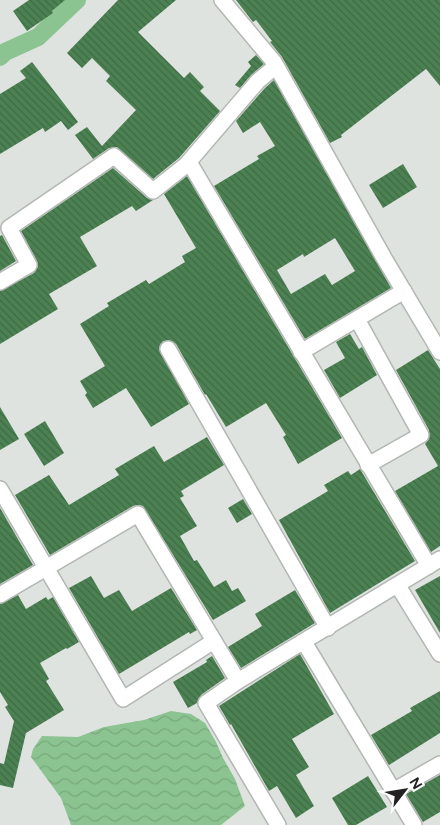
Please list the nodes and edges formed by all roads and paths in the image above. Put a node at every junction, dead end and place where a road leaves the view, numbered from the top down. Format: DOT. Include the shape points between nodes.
graph roads {
  1 [pos="222,0"];
  2 [pos="276,66"];
  3 [pos="189,162"];
  4 [pos="0,282"];
  5 [pos="404,291"];
  6 [pos="357,319"];
  7 [pos="168,349"];
  8 [pos="301,352"];
  9 [pos="440,352"];
  10 [pos="368,465"];
  11 [pos="0,489"];
  12 [pos="435,562"];
  13 [pos="47,568"];
  14 [pos="398,586"];
  15 [pos="0,595"];
  16 [pos="328,628"];
  17 [pos="214,641"];
  18 [pos="304,642"];
  19 [pos="440,654"];
  20 [pos="238,681"];
  21 [pos="440,764"];
  22 [pos="393,791"];
  23 [pos="278,825"];
  24 [pos="414,825"];
  1 -- 2 [label="street"];
  2 -- 3 [label="street" via="258,81"];
  2 -- 5 [label="street"];
  3 -- 4 [label="street" via="153,190 114,156 9,228 29,264"];
  3 -- 8 [label="street"];
  5 -- 6 [label="street"];
  5 -- 9 [label="street"];
  6 -- 8 [label="street"];
  6 -- 10 [label="street" via="421,435"];
  7 -- 16 [label="street"];
  8 -- 10 [label="street"];
  10 -- 12 [label="street"];
  11 -- 13 [label="street"];
  12 -- 14 [label="street"];
  13 -- 15 [label="street"];
  13 -- 17 [label="street" via="138,514"];
  13 -- 17 [label="street" via="123,699"];
  14 -- 16 [label="street"];
  14 -- 19 [label="street"];
  16 -- 18 [label="street"];
  17 -- 20 [label="street"];
  18 -- 20 [label="street"];
  18 -- 22 [label="street"];
  20 -- 23 [label="street" via="206,703"];
  21 -- 22 [label="street"];
  22 -- 24 [label="street"];
}
